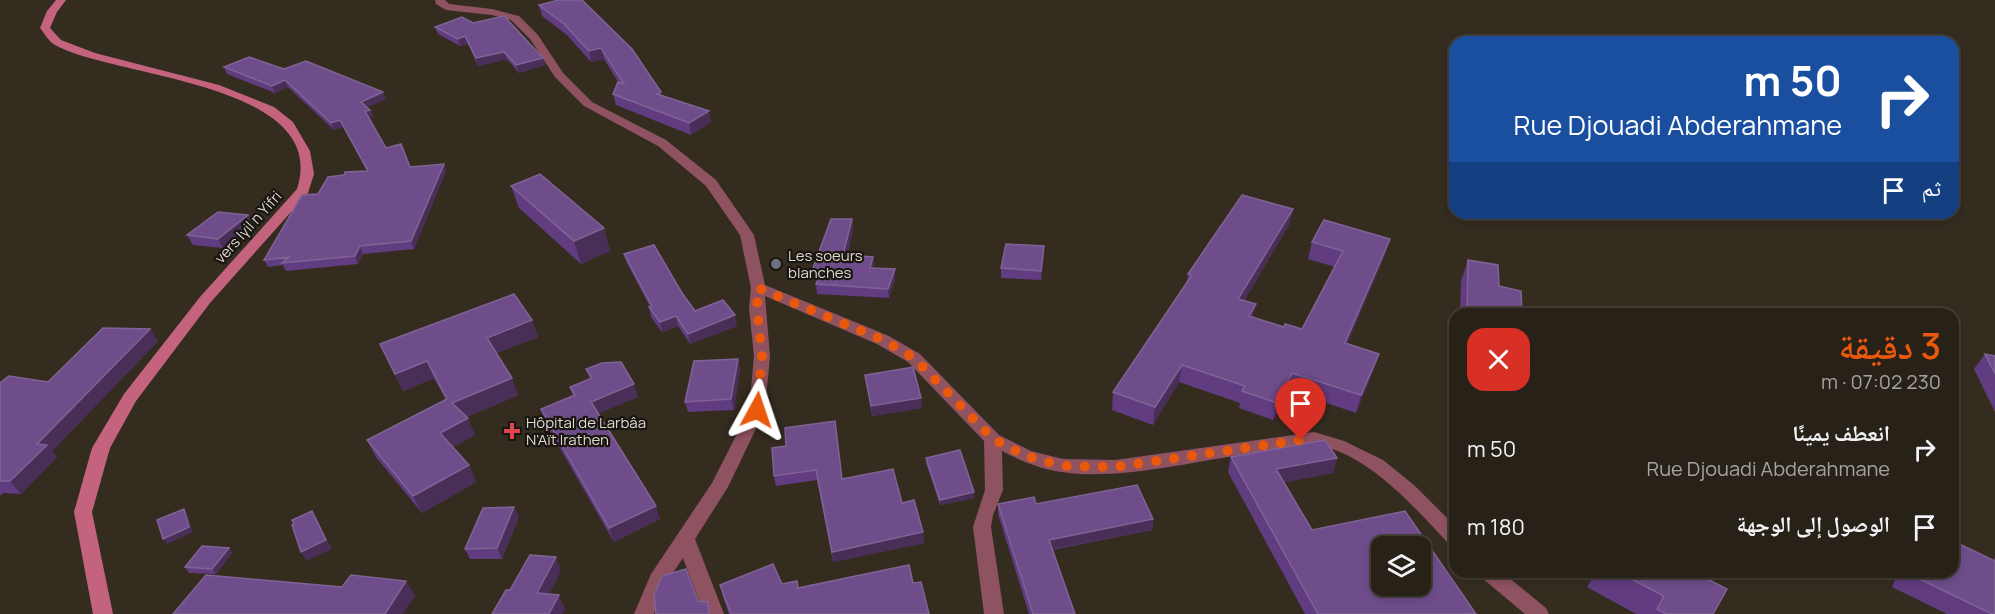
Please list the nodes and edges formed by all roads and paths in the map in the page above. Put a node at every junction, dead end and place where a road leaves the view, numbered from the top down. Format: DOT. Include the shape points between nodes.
graph roads {
  1 [pos="61,0"];
  2 [pos="440,0"];
  3 [pos="758,288"];
  4 [pos="993,439"];
  5 [pos="1449,532"];
  6 [pos="685,538"];
  7 [pos="1496,578"];
  8 [pos="103,614"];
  9 [pos="644,614"];
  10 [pos="714,614"];
  11 [pos="994,614"];
  12 [pos="1539,614"];
  1 -- 8 [label="main road, vers Iγil n Yifri" via="45,28 57,42 91,55 215,87 270,109 289,125 304,151 308,174 303,190 205,300 130,398 101,448 83,512"];
  2 -- 3 [label="street" via="447,7 514,18 534,37 559,75 588,104 662,143 711,183 747,235"];
  3 -- 4 [label="street" via="883,340 914,358"];
  3 -- 6 [label="street" via="762,356 757,410 719,487"];
  4 -- 5 [label="street" via="1026,456 1063,466 1115,467 1314,438 1344,446 1376,462"];
  4 -- 11 [label="street" via="994,490 982,528"];
  6 -- 9 [label="street" via="658,580"];
  6 -- 10 [label="street"];
  7 -- 12 [label="street"];
}
